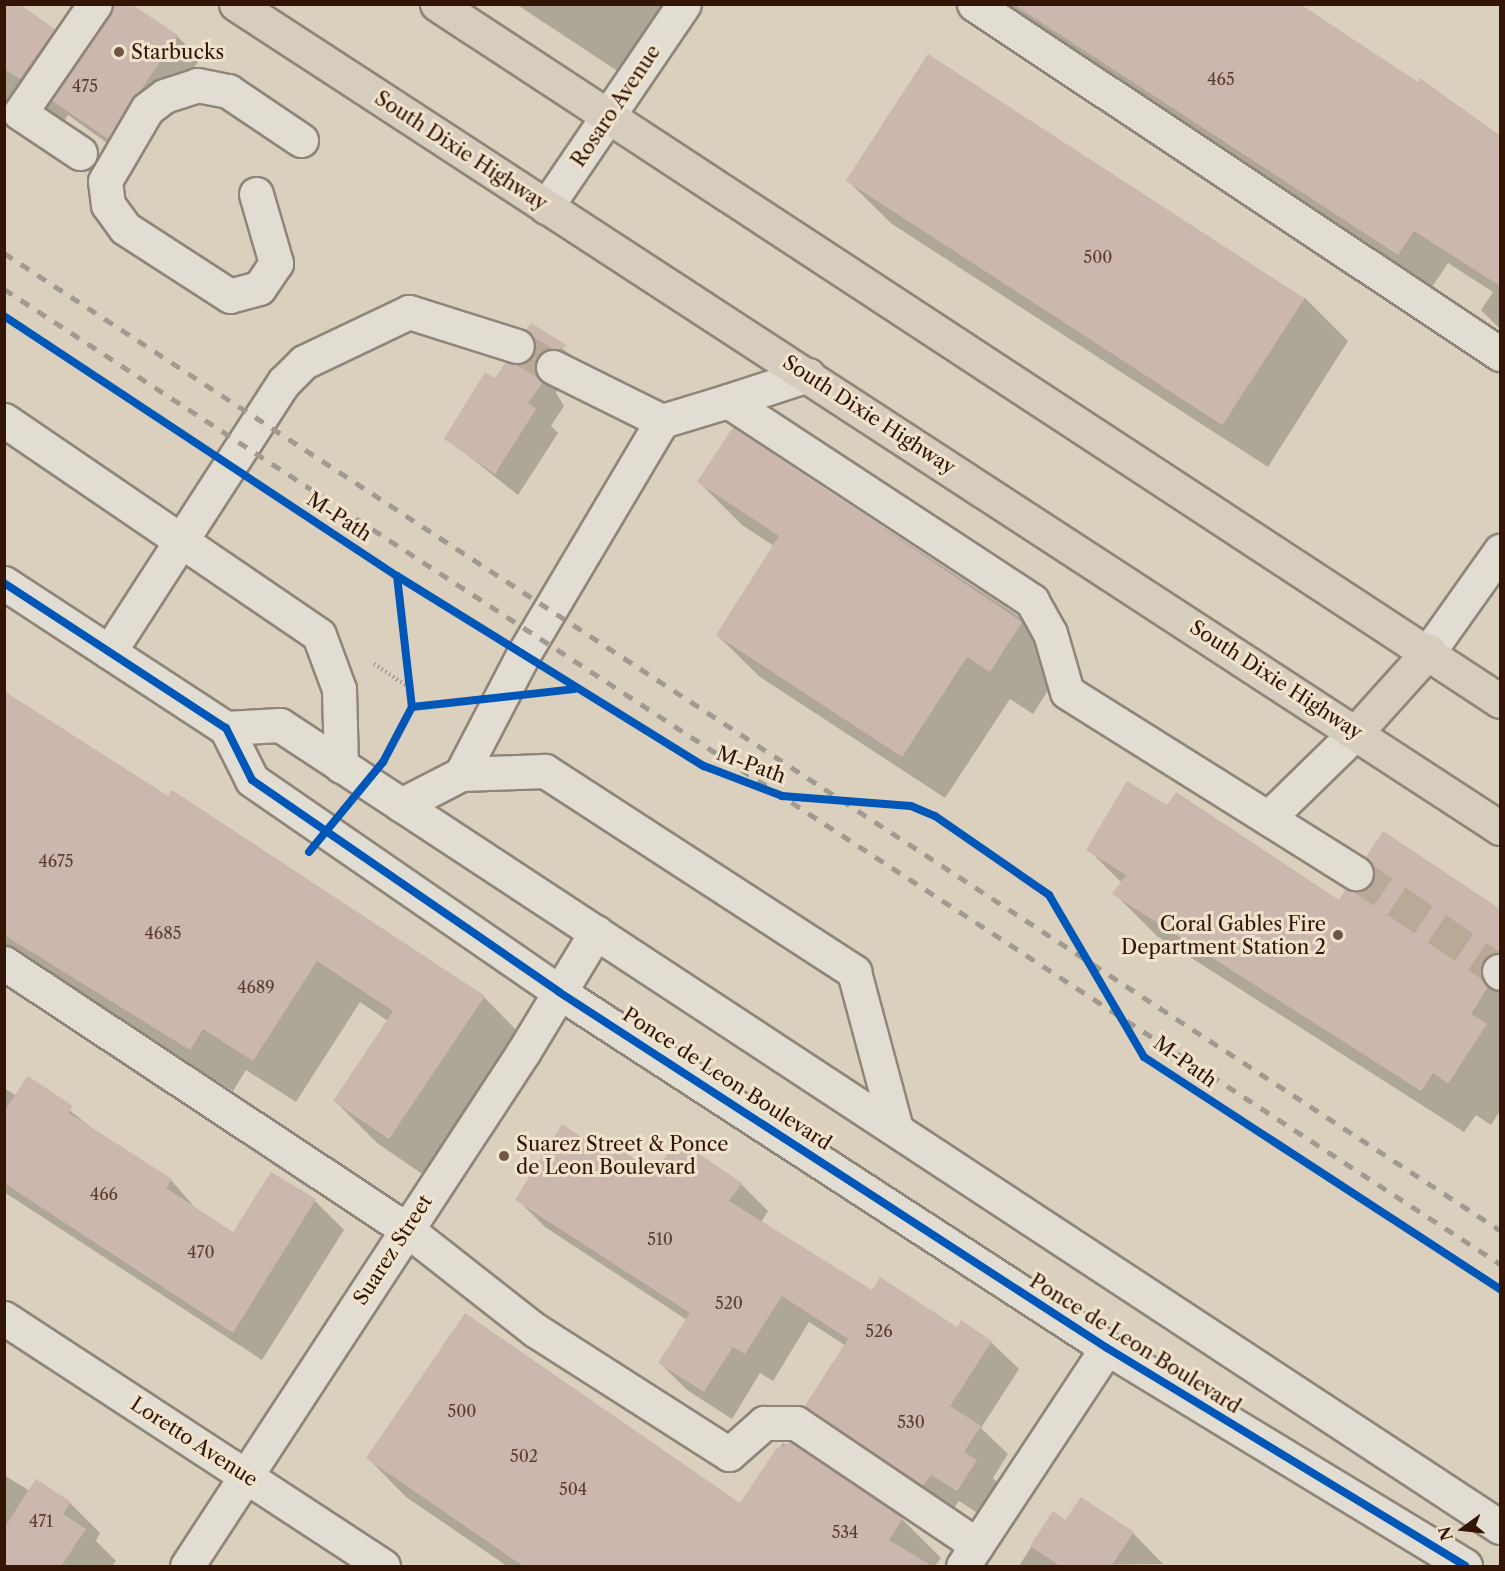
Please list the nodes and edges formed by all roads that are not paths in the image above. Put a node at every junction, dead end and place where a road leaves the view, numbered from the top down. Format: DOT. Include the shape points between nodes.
graph roads {
  1 [pos="94,4"];
  2 [pos="236,4"];
  3 [pos="437,4"];
  4 [pos="684,4"];
  5 [pos="974,4"];
  6 [pos="610,118"];
  7 [pos="301,140"];
  8 [pos="80,153"];
  9 [pos="256,194"];
  10 [pos="546,207"];
  11 [pos="517,346"];
  12 [pos="1500,354"];
  13 [pos="553,367"];
  14 [pos="808,375"];
  15 [pos="728,401"];
  16 [pos="4,420"];
  17 [pos="662,421"];
  18 [pos="183,538"];
  19 [pos="1500,551"];
  20 [pos="4,583"];
  21 [pos="1429,651"];
  22 [pos="109,652"];
  23 [pos="1500,701"];
  24 [pos="226,728"];
  25 [pos="1356,732"];
  26 [pos="341,766"];
  27 [pos="461,774"];
  28 [pos="401,805"];
  29 [pos="1268,818"];
  30 [pos="1500,828"];
  31 [pos="1356,873"];
  32 [pos="596,932"];
  33 [pos="4,963"];
  34 [pos="559,992"];
  35 [pos="895,1125"];
  36 [pos="406,1229"];
  37 [pos="4,1318"];
  38 [pos="1107,1348"];
  39 [pos="248,1477"];
  40 [pos="1500,1527"];
  41 [pos="970,1556"];
  42 [pos="187,1566"];
  43 [pos="383,1566"];
  44 [pos="1465,1566"];
  1 -- 8 [label="street" via="20,112"];
  2 -- 10 [label="highway, South Dixie Highway"];
  3 -- 6 [label="highway"];
  4 -- 6 [label="street, Rosaro Avenue"];
  5 -- 12 [label="street"];
  6 -- 10 [label="street, Rosaro Avenue"];
  6 -- 21 [label="highway"];
  7 -- 9 [label="street" via="228,90 197,85 164,96 147,109 105,181 108,205 125,228 231,296 259,288 276,263"];
  10 -- 14 [label="highway, South Dixie Highway"];
  11 -- 18 [label="street" via="408,312 304,362 284,382"];
  13 -- 17 [label="street"];
  14 -- 15 [label="street"];
  14 -- 25 [label="highway, South Dixie Highway"];
  15 -- 17 [label="street"];
  15 -- 29 [label="street" via="1032,601 1050,633 1067,692"];
  16 -- 18 [label="street"];
  17 -- 27 [label="street" via="523,655"];
  18 -- 22 [label="street"];
  18 -- 26 [label="street" via="319,635 339,689"];
  19 -- 21 [label="street"];
  20 -- 22 [label="street"];
  21 -- 23 [label="highway"];
  21 -- 25 [label="highway"];
  22 -- 24 [label="street"];
  24 -- 26 [label="street" via="280,725"];
  24 -- 34 [label="street, Ponce de Leon Boulevard" via="252,780"];
  25 -- 29 [label="street"];
  25 -- 30 [label="highway, South Dixie Highway"];
  26 -- 28 [label="street"];
  27 -- 28 [label="street"];
  27 -- 35 [label="street" via="545,771 854,972"];
  28 -- 32 [label="street"];
  29 -- 31 [label="street"];
  32 -- 34 [label="street, Suarez Street"];
  32 -- 35 [label="street"];
  33 -- 36 [label="street"];
  34 -- 36 [label="street, Suarez Street"];
  34 -- 38 [label="street, Ponce de Leon Boulevard"];
  35 -- 40 [label="street"];
  36 -- 39 [label="street, Suarez Street"];
  36 -- 41 [label="street" via="535,1330 729,1454 764,1423 796,1423"];
  37 -- 39 [label="street, Loretto Avenue"];
  38 -- 41 [label="street"];
  38 -- 44 [label="street, Ponce de Leon Boulevard"];
  39 -- 42 [label="street, Suarez Street"];
  39 -- 43 [label="street, Loretto Avenue"];
}
